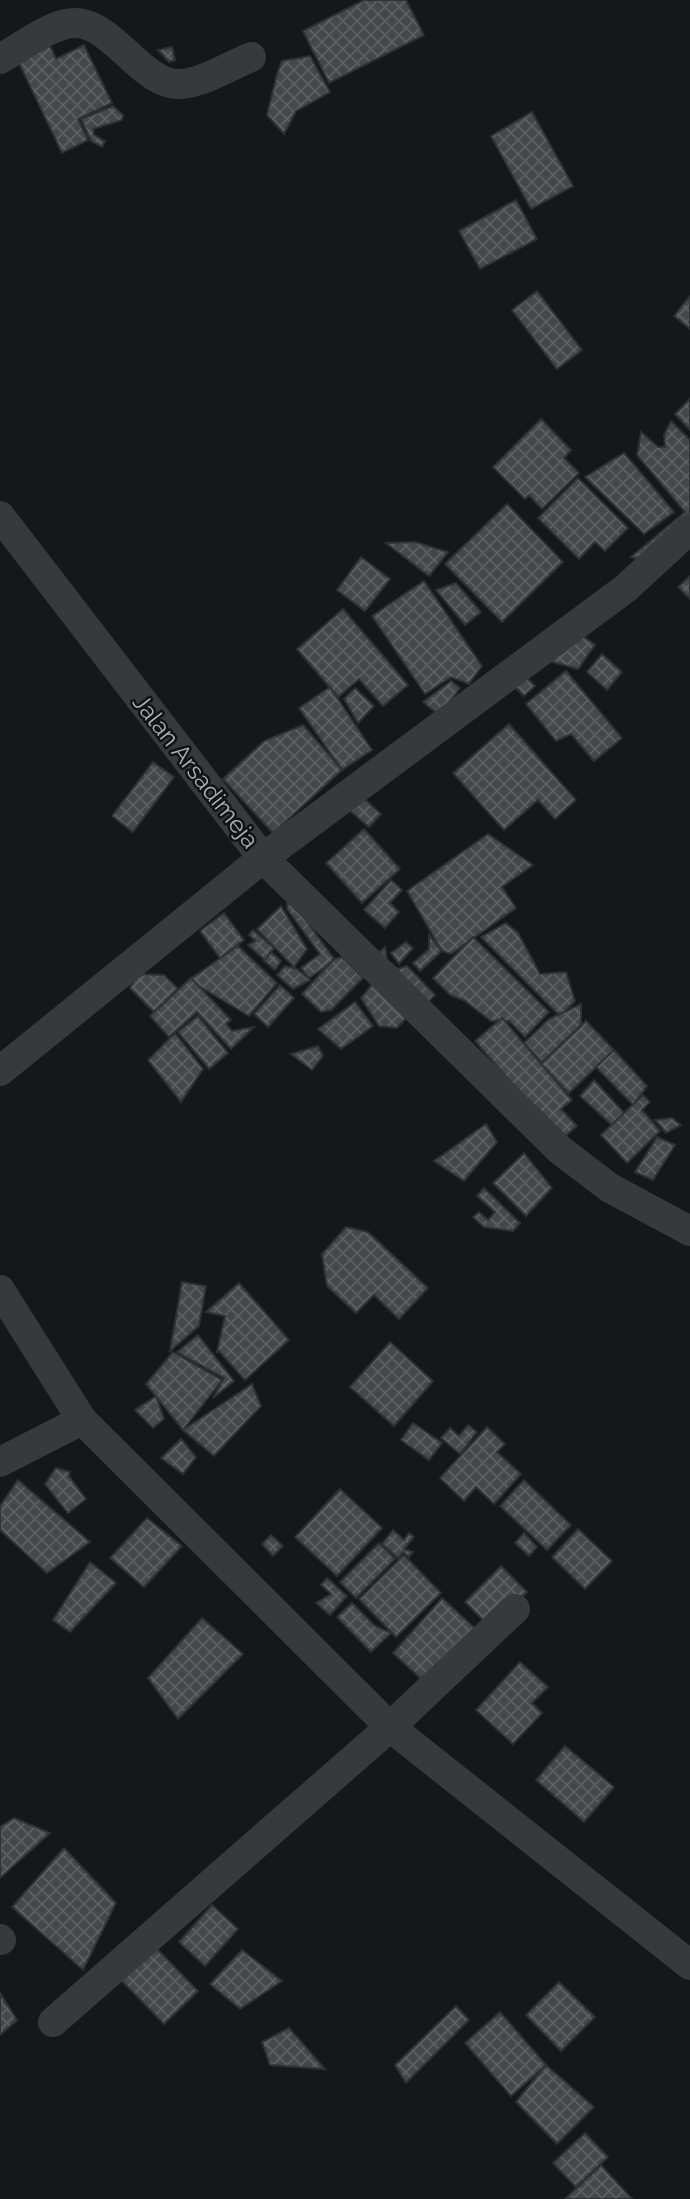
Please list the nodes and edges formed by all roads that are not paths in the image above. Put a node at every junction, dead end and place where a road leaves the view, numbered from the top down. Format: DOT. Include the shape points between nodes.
graph roads {
  1 [pos="251,57"];
  2 [pos="0,59"];
  3 [pos="0,516"];
  4 [pos="690,529"];
  5 [pos="263,858"];
  6 [pos="0,1072"];
  7 [pos="690,1231"];
  8 [pos="0,1290"];
  9 [pos="82,1420"];
  10 [pos="0,1462"];
  11 [pos="514,1609"];
  12 [pos="390,1727"];
  13 [pos="690,1965"];
  14 [pos="54,2022"];
  1 -- 2 [label="street" via="181,84 162,81 84,23 66,24"];
  3 -- 5 [label="street, Jalan Arsadimeja"];
  4 -- 5 [label="street" via="626,588"];
  5 -- 6 [label="street, Jalan Arsadimeja"];
  5 -- 7 [label="street" via="560,1150 610,1188"];
  8 -- 9 [label="street"];
  9 -- 10 [label="street"];
  9 -- 12 [label="street"];
  11 -- 12 [label="street"];
  12 -- 13 [label="street"];
  12 -- 14 [label="street"];
}
